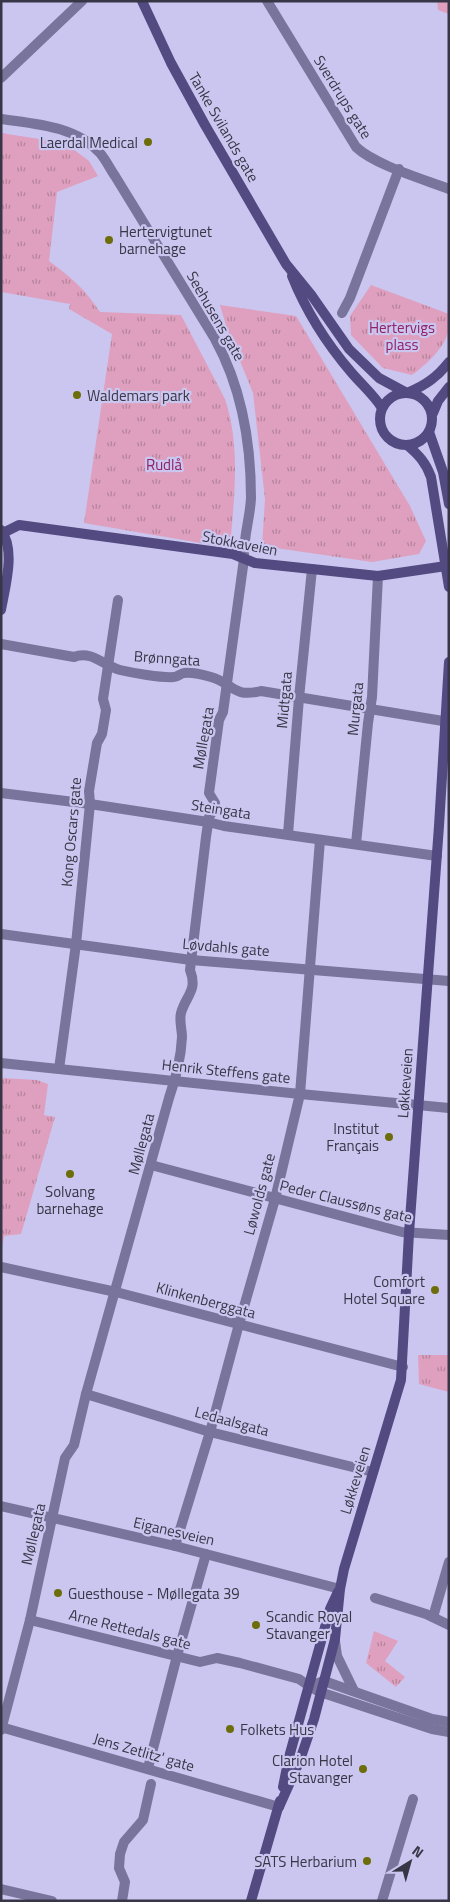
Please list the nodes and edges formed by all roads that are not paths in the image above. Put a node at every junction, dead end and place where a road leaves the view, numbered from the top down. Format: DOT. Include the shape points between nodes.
graph roads {
  1 [pos="82,1"];
  2 [pos="142,1"];
  3 [pos="267,1"];
  4 [pos="1,78"];
  5 [pos="1,119"];
  6 [pos="399,169"];
  7 [pos="449,189"];
  8 [pos="286,264"];
  9 [pos="342,313"];
  10 [pos="449,362"];
  11 [pos="449,387"];
  12 [pos="407,392"];
  13 [pos="382,408"];
  14 [pos="433,413"];
  15 [pos="429,432"];
  16 [pos="407,445"];
  17 [pos="449,504"];
  18 [pos="2,532"];
  19 [pos="244,559"];
  20 [pos="446,566"];
  21 [pos="312,569"];
  22 [pos="378,576"];
  23 [pos="449,587"];
  24 [pos="118,600"];
  25 [pos="1,610"];
  26 [pos="1,644"];
  27 [pos="449,662"];
  28 [pos="108,665"];
  29 [pos="227,686"];
  30 [pos="298,698"];
  31 [pos="370,710"];
  32 [pos="447,722"];
  33 [pos="1,793"];
  34 [pos="90,804"];
  35 [pos="445,805"];
  36 [pos="208,822"];
  37 [pos="288,834"];
  38 [pos="320,840"];
  39 [pos="356,844"];
  40 [pos="437,856"];
  41 [pos="1,934"];
  42 [pos="76,944"];
  43 [pos="191,960"];
  44 [pos="310,970"];
  45 [pos="428,979"];
  46 [pos="449,981"];
  47 [pos="1,1063"];
  48 [pos="59,1069"];
  49 [pos="175,1081"];
  50 [pos="300,1094"];
  51 [pos="419,1105"];
  52 [pos="449,1108"];
  53 [pos="151,1165"];
  54 [pos="275,1198"];
  55 [pos="409,1233"];
  56 [pos="449,1235"];
  57 [pos="1,1267"];
  58 [pos="116,1292"];
  59 [pos="239,1324"];
  60 [pos="402,1367"];
  61 [pos="86,1394"];
  62 [pos="210,1432"];
  63 [pos="373,1472"];
  64 [pos="1,1506"];
  65 [pos="52,1518"];
  66 [pos="175,1546"];
  67 [pos="206,1554"];
  68 [pos="449,1562"];
  69 [pos="340,1589"];
  70 [pos="375,1598"];
  71 [pos="432,1617"];
  72 [pos="30,1620"];
  73 [pos="449,1625"];
  74 [pos="335,1639"];
  75 [pos="177,1656"];
  76 [pos="324,1681"];
  77 [pos="309,1686"];
  78 [pos="354,1691"];
  79 [pos="320,1692"];
  80 [pos="449,1722"];
  81 [pos="2,1728"];
  82 [pos="449,1732"];
  83 [pos="148,1768"];
  84 [pos="151,1784"];
  85 [pos="413,1799"];
  86 [pos="279,1806"];
  87 [pos="1,1889"];
  88 [pos="52,1901"];
  89 [pos="122,1901"];
  90 [pos="251,1901"];
  91 [pos="382,1901"];
  1 -- 4 [label="street"];
  2 -- 8 [label="main road, Tanke Svilands gate" via="170,63"];
  3 -- 6 [label="street, Sverdrups gate" via="356,147 362,153"];
  5 -- 19 [label="street, Seehusens gate" via="64,130 80,137 99,153 220,347 229,364 247,432 251,499"];
  6 -- 7 [label="street, Sverdrups gate"];
  6 -- 9 [label="street"];
  8 -- 12 [label="main road, Tanke Svilands gate" via="349,349 379,378"];
  8 -- 13 [label="main road, Tanke Svilands gate" via="302,302 339,358"];
  10 -- 12 [label="main road" via="424,386"];
  11 -- 14 [label="main road"];
  12 -- 13 [label="main road" via="396,394"];
  12 -- 14 [label="main road" via="426,401"];
  13 -- 16 [label="main road" via="381,427 386,435 399,444"];
  14 -- 15 [label="main road"];
  15 -- 16 [label="main road" via="416,444"];
  15 -- 17 [label="main road" via="443,472"];
  16 -- 20 [label="main road" via="419,455 432,478"];
  18 -- 19 [label="main road, Stokkaveien" via="18,525 50,528 233,554"];
  18 -- 25 [label="main road" via="9,554"];
  19 -- 21 [label="main road, Stokkaveien"];
  19 -- 29 [label="street, Møllegata"];
  20 -- 22 [label="main road, Stokkaveien"];
  20 -- 23 [label="main road"];
  21 -- 22 [label="main road, Stokkaveien"];
  21 -- 30 [label="street, Midtgata"];
  22 -- 31 [label="street, Murgata"];
  24 -- 28 [label="street, Kong Oscars gate"];
  26 -- 28 [label="street, Brønngata" via="74,657 80,654 98,658"];
  27 -- 32 [label="main road, Løkkeveien"];
  28 -- 29 [label="street, Brønngata" via="119,670 176,677 184,673 213,678"];
  28 -- 34 [label="street, Kong Oscars gate" via="103,699 106,710 97,743"];
  29 -- 30 [label="street, Brønngata" via="248,694 261,691"];
  29 -- 36 [label="street, Møllegata" via="209,793 215,808"];
  30 -- 31 [label="street, Brønngata"];
  30 -- 37 [label="street, Midtgata"];
  31 -- 32 [label="street, Brønngata"];
  31 -- 39 [label="street, Murgata"];
  32 -- 35 [label="main road, Løkkeveien"];
  33 -- 34 [label="street, Steingata"];
  34 -- 36 [label="street, Steingata"];
  34 -- 42 [label="street, Kong Oscars gate"];
  35 -- 40 [label="main road, Løkkeveien"];
  36 -- 37 [label="street, Steingata"];
  36 -- 43 [label="street, Møllegata"];
  37 -- 38 [label="street, Steingata"];
  38 -- 39 [label="street, Steingata"];
  38 -- 44 [label="street, Løwolds gate"];
  39 -- 40 [label="street, Steingata"];
  40 -- 45 [label="main road, Løkkeveien"];
  41 -- 42 [label="street, Løvdahls gate"];
  42 -- 43 [label="street, Løvdahls gate"];
  42 -- 48 [label="street, Kong Oscars gate"];
  43 -- 44 [label="street, Løvdahls gate"];
  43 -- 49 [label="street, Møllegata" via="190,970 194,979 192,993 180,1021 182,1035"];
  44 -- 45 [label="street, Løvdahls gate"];
  44 -- 50 [label="street, Løwolds gate"];
  45 -- 46 [label="street, Løvdahls gate"];
  45 -- 51 [label="main road, Løkkeveien"];
  47 -- 48 [label="street, Henrik Steffens gate"];
  48 -- 49 [label="street, Henrik Steffens gate"];
  49 -- 50 [label="street, Henrik Steffens gate"];
  49 -- 53 [label="street, Møllegata"];
  50 -- 51 [label="street, Henrik Steffens gate"];
  50 -- 54 [label="street, Løwolds gate"];
  51 -- 52 [label="street, Henrik Steffens gate"];
  51 -- 55 [label="main road, Løkkeveien"];
  53 -- 54 [label="street, Peder Claussøns gate"];
  53 -- 58 [label="street, Møllegata"];
  54 -- 55 [label="street, Peder Claussøns gate"];
  54 -- 59 [label="street, Løwolds gate"];
  55 -- 56 [label="street, Peder Claussøns gate"];
  55 -- 60 [label="main road, Løkkeveien"];
  57 -- 58 [label="street, Klinkenberggata"];
  58 -- 59 [label="street, Klinkenberggata"];
  58 -- 61 [label="street, Møllegata"];
  59 -- 60 [label="street, Klinkenberggata"];
  59 -- 62 [label="street, Løwolds gate"];
  60 -- 63 [label="main road, Løkkeveien" via="398,1395"];
  61 -- 62 [label="street, Ledaalsgata"];
  61 -- 65 [label="street, Møllegata" via="74,1444 65,1458"];
  62 -- 63 [label="street, Ledaalsgata"];
  62 -- 66 [label="street, Løwolds gate"];
  63 -- 69 [label="main road, Løkkeveien"];
  64 -- 65 [label="street, Eiganesveien"];
  65 -- 66 [label="street, Eiganesveien"];
  65 -- 72 [label="street, Møllegata"];
  66 -- 67 [label="street, Eiganesveien"];
  67 -- 69 [label="street, Eiganesveien"];
  67 -- 75 [label="street"];
  68 -- 71 [label="street"];
  69 -- 74 [label="main road, Løkkeveien"];
  69 -- 77 [label="main road, Løkkeveien" via="330,1609"];
  70 -- 71 [label="street"];
  71 -- 73 [label="street"];
  72 -- 75 [label="street, Arne Rettedals gate"];
  72 -- 81 [label="street, Møllegata"];
  74 -- 76 [label="main road, Løkkeveien"];
  74 -- 78 [label="street" via="337,1656"];
  75 -- 77 [label="street, Arne Rettedals gate" via="200,1662 218,1658 299,1679"];
  75 -- 83 [label="street"];
  76 -- 77 [label="street"];
  76 -- 78 [label="street"];
  76 -- 79 [label="main road, Løkkeveien"];
  77 -- 79 [label="street, Arne Rettedals gate"];
  77 -- 86 [label="main road, Løkkeveien"];
  78 -- 80 [label="street"];
  79 -- 82 [label="street, Arne Rettedals gate"];
  79 -- 86 [label="main road, Løkkeveien" via="300,1760"];
  81 -- 83 [label="street, Jens Zetlitz' gate"];
  83 -- 86 [label="street, Jens Zetlitz' gate"];
  84 -- 89 [label="street" via="143,1820 124,1842 120,1854 119,1868 125,1882"];
  85 -- 91 [label="street"];
  86 -- 90 [label="main road, Løkkeveien"];
  87 -- 88 [label="street"];
}
